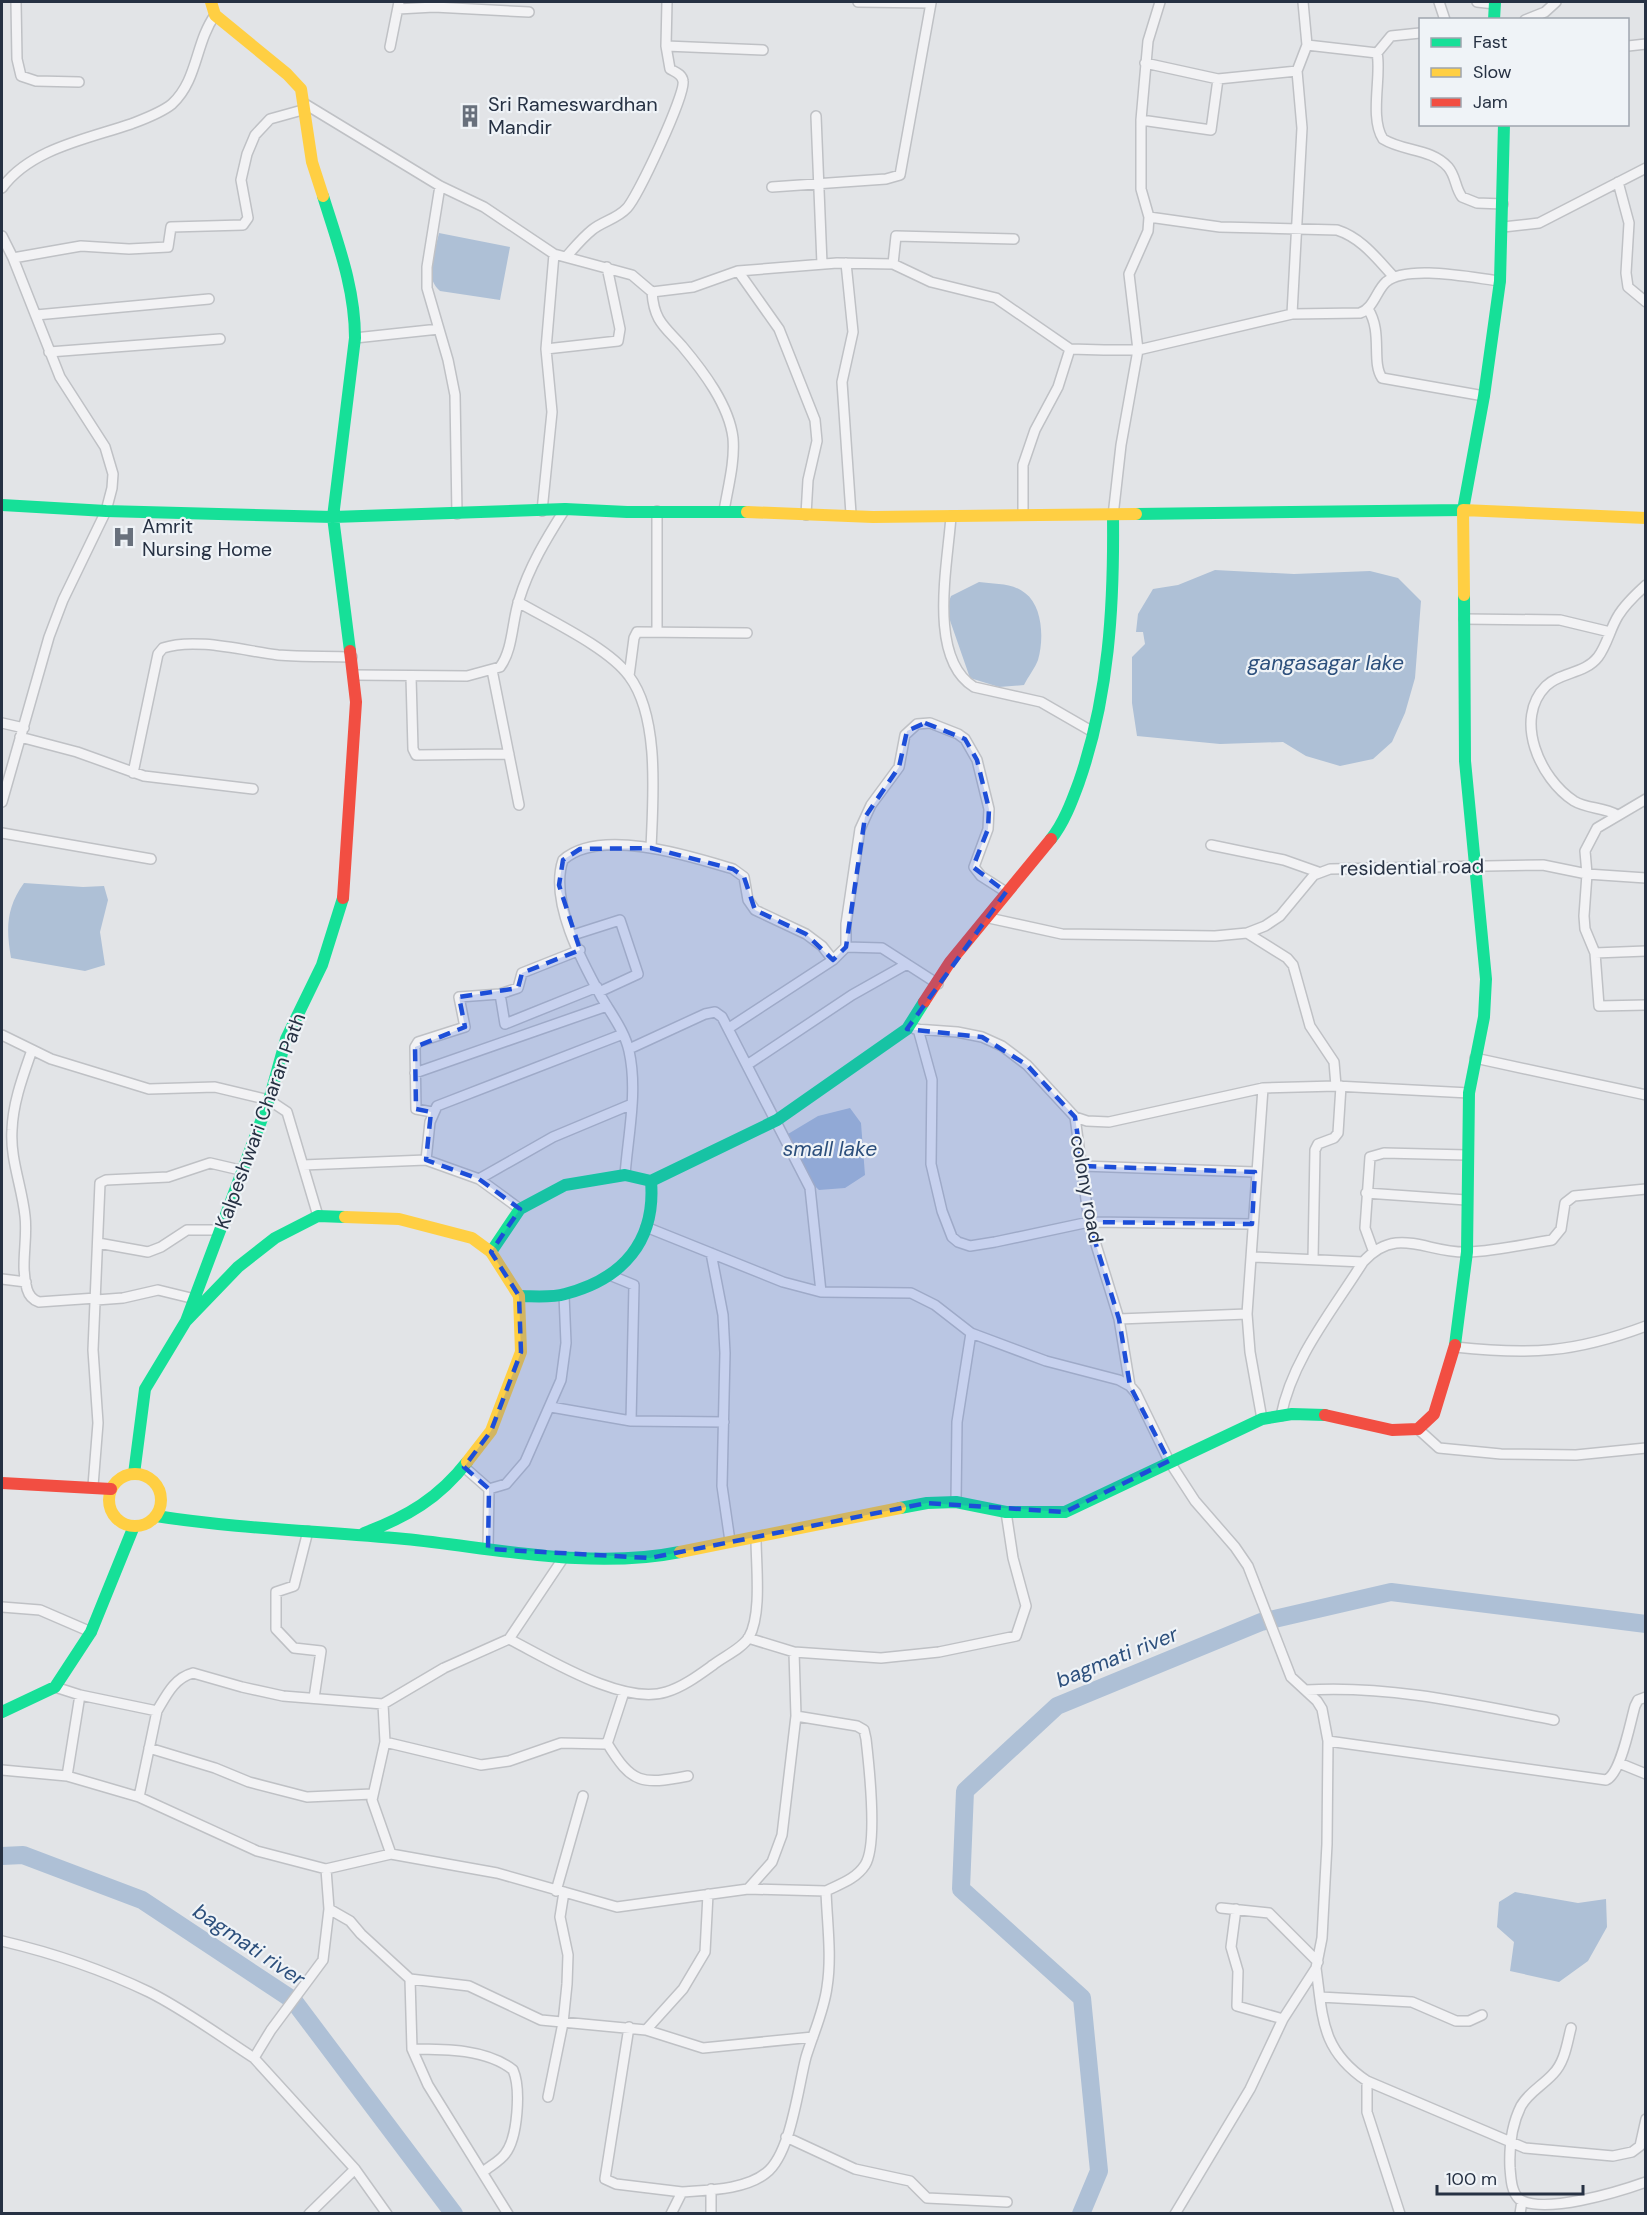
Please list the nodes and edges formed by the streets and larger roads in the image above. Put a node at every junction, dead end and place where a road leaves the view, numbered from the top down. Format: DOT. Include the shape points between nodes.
graph roads {
  1 [pos="16,2"];
  2 [pos="212,2"];
  3 [pos="667,2"];
  4 [pos="858,2"];
  5 [pos="1160,2"];
  6 [pos="1303,2"];
  7 [pos="1439,2"];
  8 [pos="1477,2"];
  9 [pos="1556,2"];
  10 [pos="1495,3"];
  11 [pos="399,5"];
  12 [pos="529,12"];
  13 [pos="215,15"];
  14 [pos="1444,18"];
  15 [pos="1494,18"];
  16 [pos="1530,18"];
  17 [pos="1419,33"];
  18 [pos="1646,44"];
  19 [pos="1308,45"];
  20 [pos="666,46"];
  21 [pos="1629,46"];
  22 [pos="390,47"];
  23 [pos="764,50"];
  24 [pos="1377,52"];
  25 [pos="1145,63"];
  26 [pos="1297,71"];
  27 [pos="1218,79"];
  28 [pos="79,82"];
  29 [pos="306,106"];
  30 [pos="816,116"];
  31 [pos="1142,120"];
  32 [pos="1504,126"];
  33 [pos="1646,168"];
  34 [pos="1618,182"];
  35 [pos="818,184"];
  36 [pos="440,186"];
  37 [pos="772,187"];
  38 [pos="2,188"];
  39 [pos="1503,204"];
  40 [pos="1149,217"];
  41 [pos="1503,227"];
  42 [pos="1298,228"];
  43 [pos="2,236"];
  44 [pos="1014,239"];
  45 [pos="554,254"];
  46 [pos="566,257"];
  47 [pos="13,258"];
  48 [pos="846,263"];
  49 [pos="822,264"];
  50 [pos="893,264"];
  51 [pos="607,267"];
  52 [pos="738,271"];
  53 [pos="1394,277"];
  54 [pos="1500,281"];
  55 [pos="652,292"];
  56 [pos="209,299"];
  57 [pos="1646,302"];
  58 [pos="1368,309"];
  59 [pos="1292,314"];
  60 [pos="36,315"];
  61 [pos="439,329"];
  62 [pos="355,338"];
  63 [pos="220,339"];
  64 [pos="546,349"];
  65 [pos="1070,349"];
  66 [pos="1138,350"];
  67 [pos="49,352"];
  68 [pos="1484,396"];
  69 [pos="2,505"];
  70 [pos="565,509"];
  71 [pos="1463,510"];
  72 [pos="106,511"];
  73 [pos="542,511"];
  74 [pos="657,511"];
  75 [pos="724,511"];
  76 [pos="457,514"];
  77 [pos="851,514"];
  78 [pos="806,515"];
  79 [pos="1023,515"];
  80 [pos="951,516"];
  81 [pos="1113,516"];
  82 [pos="333,517"];
  83 [pos="1646,518"];
  84 [pos="1646,585"];
  85 [pos="518,602"];
  86 [pos="1464,619"];
  87 [pos="657,631"];
  88 [pos="1610,632"];
  89 [pos="747,633"];
  90 [pos="352,657"];
  91 [pos="492,670"];
  92 [pos="353,675"];
  93 [pos="629,676"];
  94 [pos="411,677"];
  95 [pos="2,723"];
  96 [pos="1093,732"];
  97 [pos="22,733"];
  98 [pos="509,754"];
  99 [pos="133,773"];
  100 [pos="253,789"];
  101 [pos="1646,799"];
  102 [pos="2,802"];
  103 [pos="519,805"];
  104 [pos="1617,815"];
  105 [pos="2,833"];
  106 [pos="1210,845"];
  107 [pos="651,848"];
  108 [pos="151,859"];
  109 [pos="1476,866"];
  110 [pos="1318,872"];
  111 [pos="1587,874"];
  112 [pos="1646,878"];
  113 [pos="1006,892"];
  114 [pos="989,918"];
  115 [pos="1247,933"];
  116 [pos="573,935"];
  117 [pos="846,947"];
  118 [pos="580,950"];
  119 [pos="1646,951"];
  120 [pos="1595,953"];
  121 [pos="833,960"];
  122 [pos="907,964"];
  123 [pos="938,984"];
  124 [pos="598,990"];
  125 [pos="500,994"];
  126 [pos="1646,1005"];
  127 [pos="607,1006"];
  128 [pos="729,1028"];
  129 [pos="913,1029"];
  130 [pos="623,1034"];
  131 [pos="2,1035"];
  132 [pos="629,1049"];
  133 [pos="32,1050"];
  134 [pos="1475,1058"];
  135 [pos="747,1065"];
  136 [pos="415,1073"];
  137 [pos="1338,1086"];
  138 [pos="1263,1088"];
  139 [pos="1469,1093"];
  140 [pos="1646,1095"];
  141 [pos="269,1100"];
  142 [pos="632,1104"];
  143 [pos="432,1112"];
  144 [pos="1075,1117"];
  145 [pos="777,1120"];
  146 [pos="1467,1155"];
  147 [pos="426,1160"];
  148 [pos="303,1165"];
  149 [pos="1082,1166"];
  150 [pos="240,1170"];
  151 [pos="1255,1172"];
  152 [pos="625,1175"];
  153 [pos="479,1179"];
  154 [pos="651,1181"];
  155 [pos="1646,1189"];
  156 [pos="1366,1193"];
  157 [pos="1466,1200"];
  158 [pos="520,1209"];
  159 [pos="318,1216"];
  160 [pos="1089,1222"];
  161 [pos="1252,1224"];
  162 [pos="646,1227"];
  163 [pos="220,1230"];
  164 [pos="98,1243"];
  165 [pos="1373,1250"];
  166 [pos="491,1252"];
  167 [pos="1467,1252"];
  168 [pos="711,1253"];
  169 [pos="1253,1257"];
  170 [pos="1313,1259"];
  171 [pos="1363,1262"];
  172 [pos="612,1276"];
  173 [pos="2,1279"];
  174 [pos="26,1282"];
  175 [pos="821,1292"];
  176 [pos="564,1294"];
  177 [pos="519,1296"];
  178 [pos="96,1299"];
  179 [pos="195,1299"];
  180 [pos="1247,1314"];
  181 [pos="1119,1319"];
  182 [pos="186,1321"];
  183 [pos="1646,1326"];
  184 [pos="971,1333"];
  185 [pos="1455,1347"];
  186 [pos="1130,1386"];
  187 [pos="551,1407"];
  188 [pos="1281,1416"];
  189 [pos="1262,1419"];
  190 [pos="632,1421"];
  191 [pos="724,1422"];
  192 [pos="1418,1429"];
  193 [pos="1646,1448"];
  194 [pos="1169,1461"];
  195 [pos="464,1467"];
  196 [pos="134,1474"];
  197 [pos="2,1483"];
  198 [pos="93,1486"];
  199 [pos="111,1489"];
  200 [pos="489,1489"];
  201 [pos="956,1502"];
  202 [pos="1006,1512"];
  203 [pos="156,1516"];
  204 [pos="134,1526"];
  205 [pos="308,1531"];
  206 [pos="359,1535"];
  207 [pos="756,1538"];
  208 [pos="730,1541"];
  209 [pos="488,1549"];
  210 [pos="564,1557"];
  211 [pos="2,1607"];
  212 [pos="91,1632"];
  213 [pos="748,1638"];
  214 [pos="509,1639"];
  215 [pos="795,1652"];
  216 [pos="55,1688"];
  217 [pos="1306,1690"];
  218 [pos="624,1692"];
  219 [pos="80,1695"];
  220 [pos="314,1698"];
  221 [pos="1646,1698"];
  222 [pos="384,1704"];
  223 [pos="157,1711"];
  224 [pos="2,1712"];
  225 [pos="796,1716"];
  226 [pos="1554,1720"];
  227 [pos="1328,1741"];
  228 [pos="385,1742"];
  229 [pos="607,1743"];
  230 [pos="149,1748"];
  231 [pos="1619,1763"];
  232 [pos="2,1770"];
  233 [pos="1646,1774"];
  234 [pos="68,1776"];
  235 [pos="688,1776"];
  236 [pos="372,1794"];
  237 [pos="139,1797"];
  238 [pos="583,1797"];
  239 [pos="391,1854"];
  240 [pos="326,1869"];
  241 [pos="748,1889"];
  242 [pos="560,1891"];
  243 [pos="826,1891"];
  244 [pos="708,1894"];
  245 [pos="1221,1908"];
  246 [pos="328,1909"];
  247 [pos="1236,1910"];
  248 [pos="2,1941"];
  249 [pos="1317,1965"];
  250 [pos="410,1979"];
  251 [pos="1320,1997"];
  252 [pos="1482,2015"];
  253 [pos="1283,2019"];
  254 [pos="563,2023"];
  255 [pos="629,2027"];
  256 [pos="1571,2028"];
  257 [pos="646,2030"];
  258 [pos="813,2037"];
  259 [pos="412,2049"];
  260 [pos="254,2058"];
  261 [pos="1367,2081"];
  262 [pos="548,2097"];
  263 [pos="1646,2119"];
  264 [pos="786,2137"];
  265 [pos="1509,2143"];
  266 [pos="355,2169"];
  267 [pos="483,2172"];
  268 [pos="1646,2182"];
  269 [pos="711,2189"];
  270 [pos="682,2192"];
  271 [pos="1522,2201"];
  272 [pos="1007,2202"];
  273 [pos="309,2214"];
  274 [pos="387,2214"];
  275 [pos="508,2214"];
  276 [pos="671,2214"];
  277 [pos="711,2214"];
  278 [pos="1175,2214"];
  279 [pos="1400,2214"];
  280 [pos="1520,2214"];
  1 -- 28 [label="street" via="21,76 36,81"];
  2 -- 13 [label="street"];
  3 -- 20 [label="street"];
  4 -- 35 [label="street" via="931,3 903,169 896,178"];
  5 -- 25 [label="street"];
  6 -- 19 [label="street"];
  7 -- 14 [label="street"];
  8 -- 10 [label="street"];
  9 -- 16 [label="street"];
  10 -- 15 [label="street"];
  11 -- 12 [label="street"];
  11 -- 22 [label="street"];
  13 -- 29 [label="street, Kalpeshwari Charan Path" via="287,74 301,89"];
  13 -- 38 [label="street" via="206,28 188,86 169,107 30,160"];
  17 -- 24 [label="street" via="1391,36"];
  18 -- 21 [label="street"];
  19 -- 24 [label="street"];
  19 -- 26 [label="street"];
  20 -- 23 [label="street"];
  20 -- 46 [label="street" via="670,69 680,74 684,83 680,100 629,206 618,217 593,230"];
  24 -- 39 [label="street" via="1376,95 1383,139 1442,161 1454,174 1462,197 1477,203"];
  25 -- 27 [label="street"];
  25 -- 31 [label="street"];
  26 -- 27 [label="street"];
  26 -- 42 [label="street" via="1302,128"];
  27 -- 31 [label="street" via="1211,130"];
  29 -- 36 [label="street"];
  29 -- 47 [label="street" via="270,119 255,135 241,180 248,218 243,225 171,227 170,245 165,248 81,246"];
  29 -- 62 [label="street, Kalpeshwari Charan Path" via="312,162 350,279"];
  30 -- 35 [label="street"];
  31 -- 40 [label="street" via="1141,189"];
  32 -- 39 [label="street"];
  33 -- 34 [label="street"];
  34 -- 41 [label="street" via="1539,223"];
  34 -- 57 [label="street" via="1629,223 1628,287"];
  35 -- 37 [label="street"];
  35 -- 49 [label="street"];
  36 -- 45 [label="street" via="484,207"];
  36 -- 61 [label="street" via="427,267 431,308"];
  39 -- 41 [label="street"];
  40 -- 42 [label="street" via="1220,227"];
  40 -- 66 [label="street" via="1148,237 1129,274"];
  41 -- 54 [label="street"];
  42 -- 53 [label="street" via="1347,234 1365,246"];
  42 -- 59 [label="street"];
  43 -- 47 [label="street"];
  44 -- 50 [label="street" via="896,236"];
  45 -- 46 [label="street"];
  45 -- 64 [label="street"];
  46 -- 51 [label="street"];
  47 -- 60 [label="street"];
  48 -- 49 [label="street"];
  48 -- 50 [label="street"];
  48 -- 77 [label="street" via="853,332 842,382"];
  49 -- 52 [label="street"];
  50 -- 65 [label="street" via="930,282 996,298"];
  51 -- 55 [label="street" via="632,275"];
  51 -- 64 [label="street" via="620,333 618,340"];
  52 -- 55 [label="street" via="693,287"];
  52 -- 78 [label="street" via="779,329 814,420 817,441 808,480"];
  53 -- 54 [label="street" via="1411,273"];
  53 -- 58 [label="street" via="1379,290"];
  54 -- 68 [label="street"];
  55 -- 75 [label="street" via="656,317 714,391 730,422 733,465"];
  56 -- 60 [label="street"];
  58 -- 59 [label="street" via="1353,314"];
  58 -- 68 [label="street" via="1377,325 1378,368 1382,378"];
  59 -- 66 [label="street"];
  60 -- 67 [label="street"];
  61 -- 62 [label="street"];
  61 -- 76 [label="street" via="455,395"];
  62 -- 82 [label="street, Kalpeshwari Charan Path"];
  63 -- 67 [label="street"];
  64 -- 73 [label="street" via="552,412"];
  65 -- 66 [label="street"];
  65 -- 79 [label="street" via="1058,387 1035,430 1023,465"];
  66 -- 81 [label="street"];
  67 -- 72 [label="street" via="111,462 112,488"];
  68 -- 71 [label="street"];
  69 -- 72 [label="street"];
  70 -- 73 [label="street"];
  70 -- 74 [label="street"];
  70 -- 85 [label="street" via="539,550"];
  71 -- 81 [label="street"];
  71 -- 83 [label="street"];
  71 -- 86 [label="street"];
  72 -- 82 [label="street"];
  72 -- 97 [label="street" via="52,628"];
  73 -- 76 [label="street"];
  74 -- 75 [label="street"];
  74 -- 87 [label="street"];
  75 -- 78 [label="street"];
  76 -- 82 [label="street"];
  77 -- 78 [label="street"];
  77 -- 80 [label="street"];
  79 -- 80 [label="street"];
  79 -- 81 [label="street"];
  80 -- 96 [label="street" via="944,634 958,672 974,687 1041,702"];
  81 -- 96 [label="street" via="1115,581 1103,686"];
  82 -- 90 [label="street, Kalpeshwari Charan Path"];
  84 -- 88 [label="street" via="1618,615"];
  85 -- 91 [label="street" via="506,657 500,667"];
  85 -- 93 [label="street" via="604,653"];
  86 -- 88 [label="street" via="1560,620"];
  86 -- 109 [label="street" via="1465,761"];
  87 -- 89 [label="street"];
  87 -- 93 [label="street" via="635,633"];
  88 -- 104 [label="street" via="1598,657 1589,665 1549,683 1540,693 1532,717 1539,759 1550,777 1577,803 1602,807"];
  90 -- 92 [label="street, Kalpeshwari Charan Path"];
  90 -- 99 [label="street" via="279,655 181,645 163,648 158,654"];
  91 -- 94 [label="street" via="467,676"];
  91 -- 98 [label="street"];
  92 -- 94 [label="street"];
  92 -- 141 [label="street, Kalpeshwari Charan Path" via="356,702 342,906 322,964 286,1039"];
  93 -- 107 [label="street" via="642,705 652,751"];
  94 -- 98 [label="street" via="416,754"];
  95 -- 97 [label="street"];
  96 -- 113 [label="street" via="1077,788 1057,832"];
  97 -- 99 [label="street"];
  97 -- 102 [label="street"];
  98 -- 103 [label="street"];
  99 -- 100 [label="street"];
  101 -- 104 [label="street"];
  104 -- 111 [label="street" via="1592,837 1585,851"];
  105 -- 108 [label="street"];
  106 -- 110 [label="street" via="1284,860"];
  107 -- 116 [label="street" via="595,845 563,860 558,885"];
  107 -- 121 [label="street" via="733,868 744,877 749,903 755,910 806,934"];
  109 -- 110 [label="street, residential road" via="1342,868"];
  109 -- 111 [label="street, residential road" via="1543,865"];
  109 -- 134 [label="street" via="1486,979 1484,1017"];
  110 -- 115 [label="street, residential road" via="1280,916"];
  111 -- 112 [label="street, residential road"];
  111 -- 120 [label="street" via="1585,929"];
  113 -- 114 [label="street"];
  113 -- 117 [label="street" via="974,867 988,830 989,809 977,760 958,734 930,723 917,724 905,735 900,767 871,806 860,829"];
  114 -- 115 [label="street, residential road" via="1062,934"];
  114 -- 123 [label="street" via="950,963"];
  115 -- 137 [label="street" via="1293,965 1310,1026 1334,1062"];
  116 -- 118 [label="street"];
  116 -- 124 [label="street" via="620,920 638,974"];
  117 -- 121 [label="street"];
  117 -- 122 [label="street" via="882,948"];
  118 -- 124 [label="street"];
  118 -- 125 [label="street" via="522,973 518,988"];
  119 -- 120 [label="street"];
  120 -- 126 [label="street" via="1599,1006"];
  121 -- 128 [label="street"];
  122 -- 123 [label="street"];
  122 -- 135 [label="street" via="852,994"];
  123 -- 129 [label="street"];
  124 -- 125 [label="street" via="505,1024"];
  124 -- 127 [label="street"];
  125 -- 136 [label="street" via="459,997 465,1027 418,1042"];
  127 -- 130 [label="street"];
  127 -- 136 [label="street"];
  128 -- 132 [label="street" via="720,1014 711,1012"];
  128 -- 135 [label="street"];
  129 -- 144 [label="street, colony road" via="965,1034 1002,1046 1027,1065"];
  129 -- 145 [label="street"];
  129 -- 160 [label="street" via="932,1080 931,1164 952,1237 964,1245 977,1245"];
  130 -- 132 [label="street"];
  130 -- 143 [label="street" via="445,1101"];
  131 -- 133 [label="street"];
  132 -- 142 [label="street"];
  133 -- 141 [label="street" via="149,1089 214,1087"];
  133 -- 174 [label="street" via="19,1086 12,1130 12,1155 25,1217"];
  134 -- 139 [label="street"];
  134 -- 140 [label="street"];
  135 -- 145 [label="street"];
  136 -- 143 [label="street" via="416,1109"];
  137 -- 138 [label="street"];
  137 -- 139 [label="street"];
  137 -- 170 [label="street" via="1338,1133 1318,1144 1316,1150"];
  138 -- 144 [label="street" via="1109,1122"];
  138 -- 151 [label="street"];
  139 -- 146 [label="street"];
  141 -- 148 [label="street" via="287,1112"];
  141 -- 150 [label="street, Kalpeshwari Charan Path"];
  142 -- 152 [label="street"];
  142 -- 153 [label="street" via="553,1137"];
  143 -- 147 [label="street"];
  144 -- 149 [label="street, colony road"];
  145 -- 154 [label="street"];
  145 -- 175 [label="street" via="810,1188"];
  146 -- 156 [label="street" via="1373,1155"];
  146 -- 157 [label="street"];
  147 -- 148 [label="street"];
  147 -- 153 [label="street"];
  148 -- 159 [label="street"];
  149 -- 151 [label="street"];
  149 -- 160 [label="street, colony road"];
  150 -- 163 [label="street, Kalpeshwari Charan Path"];
  150 -- 164 [label="street" via="210,1163 168,1177 102,1181"];
  151 -- 161 [label="street"];
  152 -- 154 [label="street"];
  152 -- 158 [label="street" via="565,1185"];
  153 -- 158 [label="street"];
  154 -- 162 [label="street" via="653,1207"];
  155 -- 167 [label="street" via="1575,1196 1565,1203 1557,1237"];
  156 -- 157 [label="street"];
  156 -- 165 [label="street" via="1365,1234"];
  157 -- 167 [label="street"];
  158 -- 166 [label="street"];
  159 -- 166 [label="street" via="399,1219 472,1238"];
  159 -- 182 [label="street" via="265,1245"];
  160 -- 161 [label="street"];
  160 -- 181 [label="street, colony road"];
  161 -- 169 [label="street"];
  162 -- 168 [label="street"];
  162 -- 172 [label="street" via="640,1244"];
  163 -- 164 [label="street" via="187,1230 148,1252"];
  163 -- 179 [label="street, Kalpeshwari Charan Path"];
  164 -- 178 [label="street"];
  165 -- 167 [label="street" via="1389,1242"];
  165 -- 171 [label="street"];
  166 -- 177 [label="street"];
  167 -- 185 [label="street"];
  168 -- 175 [label="street" via="783,1282"];
  168 -- 191 [label="street" via="723,1315"];
  169 -- 170 [label="street"];
  169 -- 180 [label="street"];
  170 -- 171 [label="street"];
  171 -- 188 [label="street" via="1297,1368"];
  172 -- 176 [label="street"];
  172 -- 190 [label="street" via="634,1285"];
  173 -- 174 [label="street"];
  174 -- 178 [label="street" via="29,1295 39,1302"];
  175 -- 184 [label="street" via="911,1293 935,1305"];
  176 -- 177 [label="street"];
  176 -- 187 [label="street" via="566,1343 561,1380"];
  177 -- 195 [label="street" via="521,1352 491,1431"];
  178 -- 179 [label="street" via="158,1290"];
  178 -- 198 [label="street" via="93,1350 98,1423"];
  179 -- 182 [label="street, Kalpeshwari Charan Path"];
  180 -- 181 [label="street"];
  180 -- 189 [label="street"];
  181 -- 186 [label="street, colony road"];
  182 -- 196 [label="street" via="145,1389"];
  183 -- 185 [label="street" via="1549,1352"];
  184 -- 186 [label="street"];
  184 -- 201 [label="street" via="956,1434"];
  185 -- 192 [label="street" via="1434,1414"];
  186 -- 194 [label="street" via="1145,1407"];
  187 -- 190 [label="street"];
  187 -- 200 [label="street" via="525,1462 506,1485"];
  188 -- 189 [label="street"];
  188 -- 192 [label="street" via="1321,1414 1392,1430"];
  189 -- 194 [label="street"];
  190 -- 191 [label="street"];
  191 -- 208 [label="street" via="722,1486"];
  192 -- 193 [label="street" via="1439,1448 1501,1454 1565,1456"];
  194 -- 202 [label="street" via="1065,1512"];
  194 -- 217 [label="street" via="1195,1501 1248,1566 1291,1677"];
  195 -- 200 [label="street"];
  195 -- 206 [label="street" via="450,1484 402,1519"];
  196 -- 199 [label="street" via="120,1478"];
  196 -- 203 [label="street" via="148,1477 158,1488 161,1502"];
  197 -- 198 [label="street"];
  198 -- 199 [label="street"];
  199 -- 204 [label="street" via="109,1504 115,1517"];
  200 -- 209 [label="street"];
  201 -- 202 [label="street"];
  201 -- 207 [label="street" via="927,1503"];
  202 -- 215 [label="street" via="1026,1606 1016,1636 939,1652 881,1658"];
  203 -- 204 [label="street" via="148,1523"];
  203 -- 205 [label="street"];
  204 -- 212 [label="street"];
  205 -- 206 [label="street"];
  205 -- 220 [label="street" via="294,1586 276,1593 276,1629 294,1648 321,1652"];
  206 -- 209 [label="street"];
  207 -- 208 [label="street"];
  207 -- 213 [label="street" via="756,1614"];
  208 -- 210 [label="street" via="650,1558"];
  209 -- 210 [label="street"];
  210 -- 214 [label="street"];
  211 -- 212 [label="street" via="40,1610"];
  212 -- 216 [label="street"];
  213 -- 215 [label="street"];
  213 -- 218 [label="street" via="705,1671 665,1693"];
  214 -- 218 [label="street"];
  214 -- 222 [label="street" via="444,1668"];
  215 -- 225 [label="street"];
  216 -- 219 [label="street"];
  216 -- 224 [label="street"];
  217 -- 226 [label="street" via="1428,1695"];
  217 -- 227 [label="street" via="1322,1709"];
  218 -- 229 [label="street"];
  219 -- 223 [label="street"];
  219 -- 234 [label="street"];
  220 -- 222 [label="street"];
  220 -- 223 [label="street" via="258,1691 193,1673 173,1686"];
  221 -- 231 [label="street" via="1638,1700 1635,1706"];
  222 -- 228 [label="street"];
  223 -- 230 [label="street"];
  225 -- 241 [label="street" via="778,1850"];
  225 -- 243 [label="street" via="856,1726 864,1730 866,1739 871,1846 866,1863 851,1879"];
  227 -- 231 [label="street" via="1603,1781 1612,1778"];
  227 -- 249 [label="street" via="1328,1832"];
  228 -- 229 [label="street" via="481,1765 509,1761 561,1743"];
  228 -- 236 [label="street"];
  229 -- 235 [label="street" via="622,1768 635,1777 651,1781"];
  230 -- 236 [label="street" via="307,1797"];
  230 -- 237 [label="street"];
  231 -- 233 [label="street"];
  232 -- 234 [label="street"];
  234 -- 237 [label="street"];
  236 -- 239 [label="street"];
  237 -- 240 [label="street" via="257,1851"];
  238 -- 242 [label="street"];
  239 -- 240 [label="street"];
  239 -- 242 [label="street" via="497,1873"];
  240 -- 246 [label="street"];
  241 -- 243 [label="street"];
  241 -- 244 [label="street"];
  242 -- 244 [label="street" via="617,1907"];
  242 -- 254 [label="street" via="560,1917 568,1955"];
  243 -- 258 [label="street" via="828,1986"];
  244 -- 257 [label="street" via="705,1952 683,1989"];
  245 -- 247 [label="street"];
  246 -- 250 [label="street" via="350,1921"];
  246 -- 260 [label="street" via="323,1960"];
  247 -- 249 [label="street" via="1275,1916"];
  247 -- 253 [label="street" via="1231,1947 1238,1971 1237,2006"];
  248 -- 260 [label="street" via="91,1966 151,1993"];
  249 -- 251 [label="street"];
  249 -- 253 [label="street"];
  250 -- 254 [label="street" via="469,1986 530,2017"];
  250 -- 259 [label="street"];
  251 -- 252 [label="street" via="1412,2002 1456,2021"];
  251 -- 261 [label="street" via="1334,2050 1346,2067"];
  253 -- 278 [label="street" via="1250,2089"];
  254 -- 255 [label="street"];
  254 -- 262 [label="street"];
  255 -- 257 [label="street"];
  255 -- 270 [label="street" via="605,2179 616,2184"];
  256 -- 265 [label="street" via="1560,2064 1527,2098"];
  257 -- 258 [label="street" via="703,2049"];
  258 -- 264 [label="street"];
  259 -- 267 [label="street" via="428,2085"];
  259 -- 267 [label="street" via="450,2049 493,2059 513,2070 519,2086 510,2144 504,2156"];
  260 -- 266 [label="street"];
  261 -- 265 [label="street"];
  261 -- 279 [label="street" via="1367,2112"];
  263 -- 265 [label="street" via="1640,2146 1625,2155 1525,2148"];
  264 -- 269 [label="street" via="768,2172 757,2179"];
  264 -- 272 [label="street" via="855,2169 910,2181 927,2198"];
  265 -- 271 [label="street" via="1514,2191"];
  266 -- 273 [label="street"];
  266 -- 274 [label="street"];
  267 -- 275 [label="street"];
  268 -- 271 [label="street" via="1563,2208"];
  269 -- 270 [label="street"];
  269 -- 277 [label="street"];
  270 -- 276 [label="street"];
  271 -- 280 [label="street"];
}
